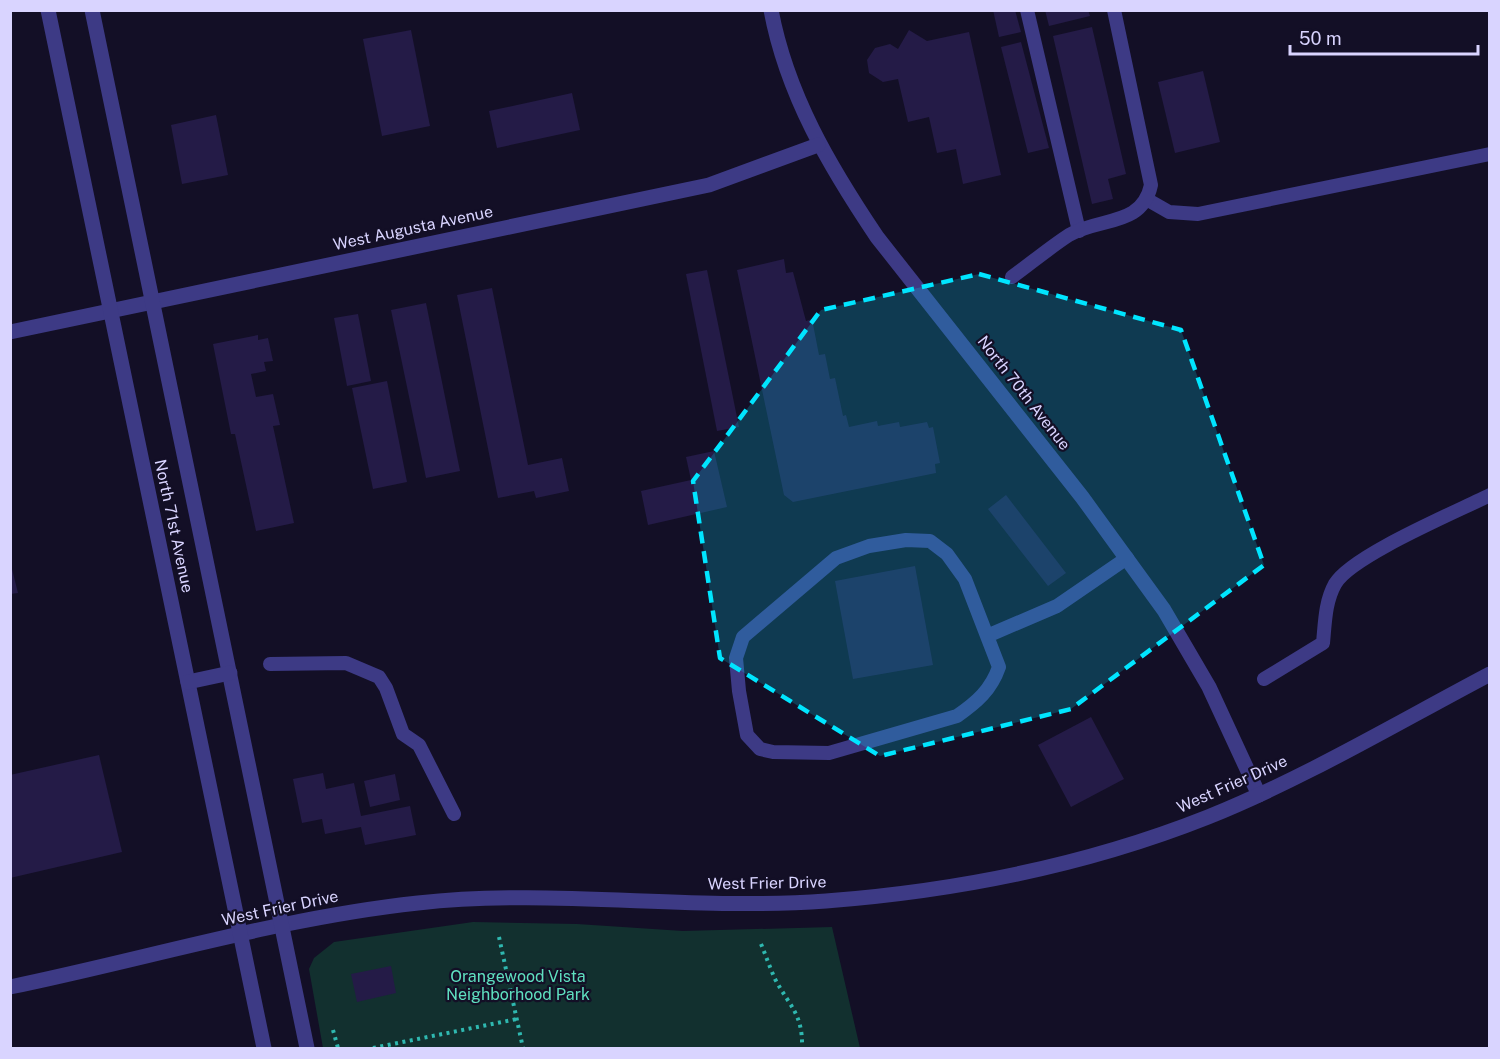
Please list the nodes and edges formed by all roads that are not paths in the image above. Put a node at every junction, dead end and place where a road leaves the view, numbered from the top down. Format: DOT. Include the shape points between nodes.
graph roads {
  1 [pos="48,10"];
  2 [pos="92,10"];
  3 [pos="771,10"];
  4 [pos="1027,10"];
  5 [pos="1114,10"];
  6 [pos="818,145"];
  7 [pos="1490,154"];
  8 [pos="1148,200"];
  9 [pos="1079,231"];
  10 [pos="1012,277"];
  11 [pos="153,300"];
  12 [pos="111,309"];
  13 [pos="10,332"];
  14 [pos="1490,495"];
  15 [pos="1127,558"];
  16 [pos="987,636"];
  17 [pos="270,664"];
  18 [pos="230,674"];
  19 [pos="1490,674"];
  20 [pos="1264,679"];
  21 [pos="188,682"];
  22 [pos="1259,795"];
  23 [pos="454,814"];
  24 [pos="282,924"];
  25 [pos="240,934"];
  26 [pos="10,987"];
  27 [pos="264,1048"];
  28 [pos="307,1048"];
  1 -- 12 [label="street, North 71st Avenue"];
  2 -- 11 [label="street, North 71st Avenue"];
  3 -- 6 [label="street, North 70th Avenue" via="781,51"];
  4 -- 9 [label="lane"];
  5 -- 8 [label="lane" via="1151,185"];
  6 -- 11 [label="street, West Augusta Avenue" via="709,184"];
  6 -- 15 [label="street, North 70th Avenue" via="878,237"];
  7 -- 8 [label="lane" via="1198,214 1169,212"];
  8 -- 9 [label="lane" via="1134,214"];
  9 -- 10 [label="lane"];
  11 -- 12 [label="street, West Augusta Avenue"];
  11 -- 18 [label="street, North 71st Avenue"];
  12 -- 13 [label="street, West Augusta Avenue"];
  12 -- 21 [label="street, North 71st Avenue"];
  14 -- 20 [label="lane" via="1359,561 1336,583 1327,604 1323,642"];
  15 -- 16 [label="lane" via="1057,606"];
  15 -- 22 [label="street, North 70th Avenue" via="1164,610 1209,687"];
  16 -- 16 [label="lane" via="965,579 947,554 930,541 869,546 836,558 743,637 736,658 747,735 760,748 773,752 829,753 957,717 993,685 999,667"];
  17 -- 23 [label="lane" via="346,663 379,677 403,734 419,745"];
  18 -- 21 [label="street"];
  18 -- 24 [label="street, North 71st Avenue"];
  19 -- 22 [label="street, West Frier Drive"];
  21 -- 25 [label="street, North 71st Avenue"];
  22 -- 24 [label="street, West Frier Drive" via="1136,843 1079,859 974,882 900,893 767,903 461,900 382,907"];
  24 -- 25 [label="street, West Frier Drive"];
  24 -- 28 [label="street, North 71st Avenue"];
  25 -- 26 [label="street, West Frier Drive"];
  25 -- 27 [label="street, North 71st Avenue"];
}
